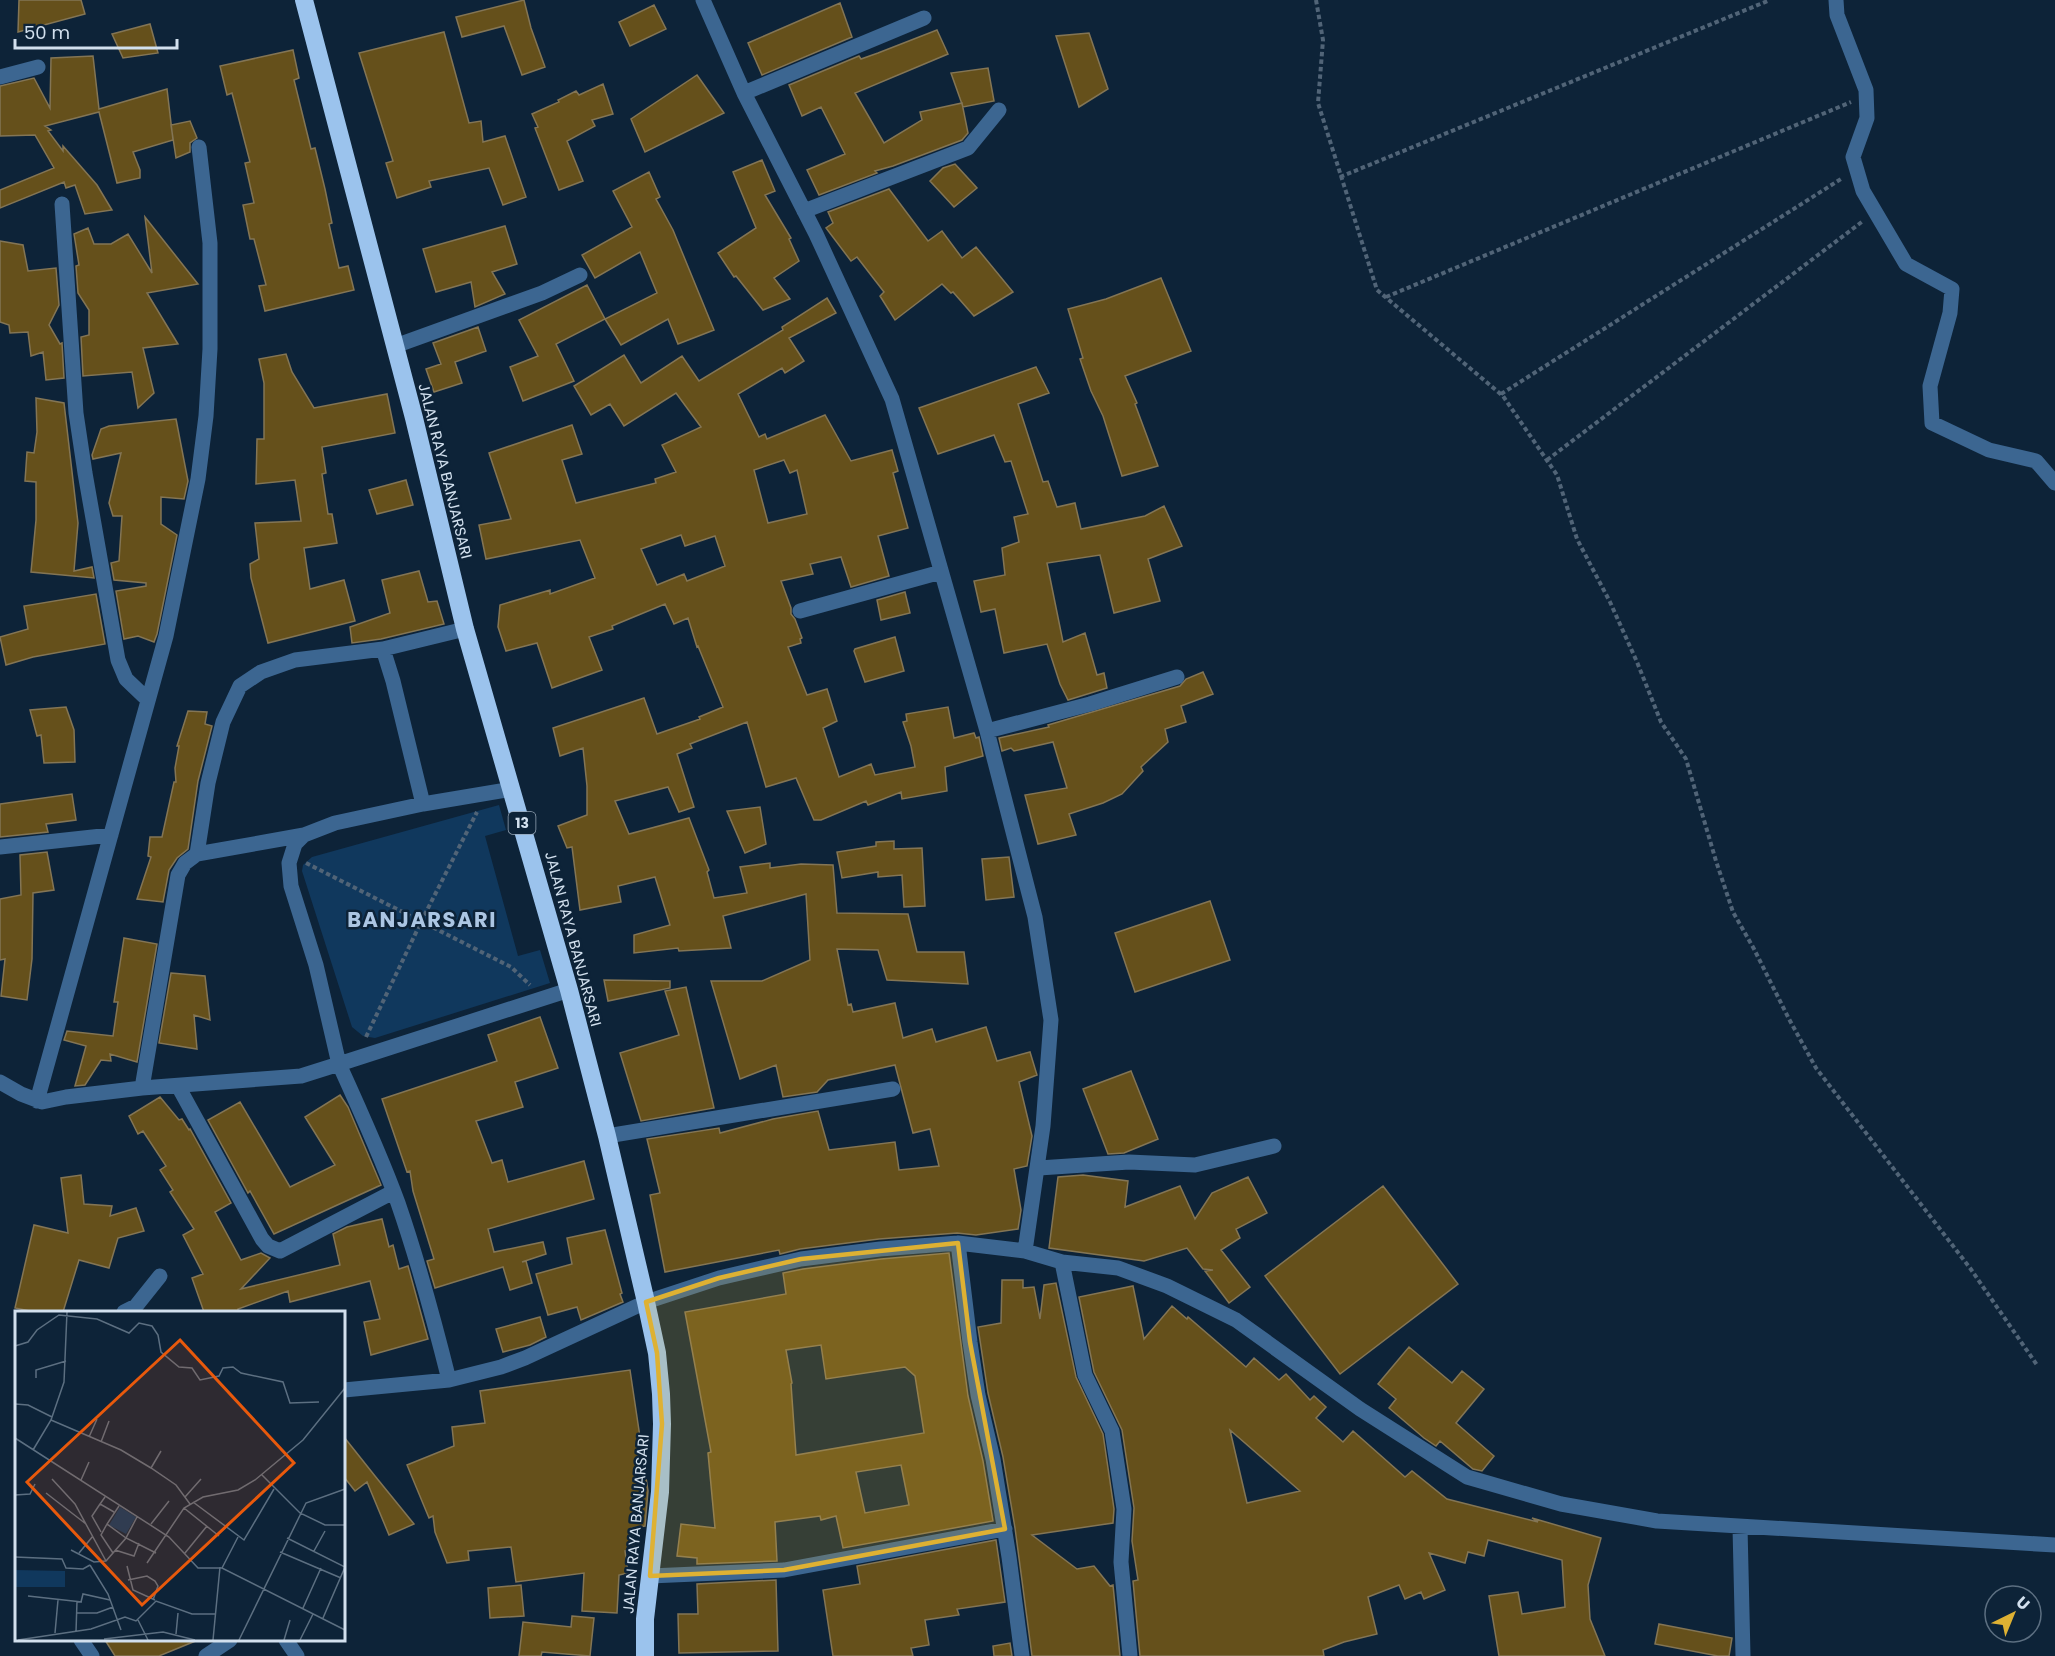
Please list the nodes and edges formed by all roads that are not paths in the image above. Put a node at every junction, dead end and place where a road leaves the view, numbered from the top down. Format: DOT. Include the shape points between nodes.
graph roads {
  1 [pos="304,0"];
  2 [pos="703,0"];
  3 [pos="1836,0"];
  4 [pos="924,18"];
  5 [pos="38,67"];
  6 [pos="0,77"];
  7 [pos="744,93"];
  8 [pos="999,110"];
  9 [pos="199,147"];
  10 [pos="62,204"];
  11 [pos="804,211"];
  12 [pos="580,275"];
  13 [pos="395,346"];
  14 [pos="2055,483"];
  15 [pos="940,572"];
  16 [pos="800,611"];
  17 [pos="465,629"];
  18 [pos="383,649"];
  19 [pos="1177,677"];
  20 [pos="148,700"];
  21 [pos="987,731"];
  22 [pos="513,789"];
  23 [pos="423,804"];
  24 [pos="111,835"];
  25 [pos="304,835"];
  26 [pos="0,846"];
  27 [pos="197,854"];
  28 [pos="569,990"];
  29 [pos="339,1064"];
  30 [pos="0,1082"];
  31 [pos="178,1086"];
  32 [pos="142,1088"];
  33 [pos="893,1089"];
  34 [pos="37,1101"];
  35 [pos="607,1136"];
  36 [pos="1274,1146"];
  37 [pos="1039,1168"];
  38 [pos="393,1192"];
  39 [pos="958,1243"];
  40 [pos="1025,1251"];
  41 [pos="1062,1262"];
  42 [pos="160,1276"];
  43 [pos="646,1302"];
  44 [pos="126,1311"];
  45 [pos="449,1380"];
  46 [pos="345,1390"];
  47 [pos="1740,1527"];
  48 [pos="1005,1529"];
  49 [pos="2055,1545"];
  50 [pos="650,1576"];
  51 [pos="82,1641"];
  52 [pos="229,1641"];
  53 [pos="287,1641"];
  54 [pos="92,1656"];
  55 [pos="206,1656"];
  56 [pos="297,1656"];
  57 [pos="645,1656"];
  58 [pos="1022,1656"];
  59 [pos="1130,1656"];
  60 [pos="1743,1656"];
  1 -- 13 [label="highway, JALAN RAYA BANJARSARI / 13"];
  2 -- 7 [label="street"];
  3 -- 14 [label="street" via="1837,15 1866,90 1867,118 1853,158 1863,191 1906,264 1952,289 1950,313 1930,386 1932,423 1989,450 2036,461"];
  4 -- 7 [label="street"];
  5 -- 6 [label="street"];
  7 -- 11 [label="street"];
  8 -- 11 [label="street" via="968,148"];
  9 -- 20 [label="street" via="210,243 206,416 186,542"];
  10 -- 20 [label="street" via="70,351 85,473 118,660 126,679"];
  11 -- 15 [label="street" via="892,399"];
  12 -- 13 [label="street" via="542,294"];
  13 -- 17 [label="highway, JALAN RAYA BANJARSARI / 13"];
  15 -- 16 [label="street"];
  15 -- 21 [label="street"];
  17 -- 18 [label="street"];
  17 -- 22 [label="highway, JALAN RAYA BANJARSARI / 13"];
  18 -- 23 [label="street"];
  18 -- 27 [label="street" via="295,660 261,672 240,686 223,722 207,783"];
  19 -- 21 [label="street"];
  20 -- 24 [label="street"];
  21 -- 37 [label="street" via="1035,917 1051,1020"];
  22 -- 23 [label="street"];
  22 -- 28 [label="highway, JALAN RAYA BANJARSARI / 13"];
  23 -- 25 [label="street" via="335,823"];
  24 -- 26 [label="street"];
  24 -- 34 [label="street"];
  25 -- 27 [label="street"];
  25 -- 29 [label="street" via="295,844 289,863 291,886 316,965"];
  27 -- 32 [label="street" via="178,875"];
  28 -- 29 [label="street"];
  28 -- 35 [label="highway, JALAN RAYA BANJARSARI / 13"];
  29 -- 31 [label="street" via="301,1076"];
  29 -- 38 [label="street"];
  30 -- 34 [label="street"];
  31 -- 32 [label="street"];
  31 -- 38 [label="street" via="262,1239 274,1250 280,1251"];
  32 -- 34 [label="street"];
  33 -- 35 [label="street"];
  35 -- 43 [label="highway, JALAN RAYA BANJARSARI / 13"];
  36 -- 37 [label="street" via="1195,1165 1129,1162"];
  37 -- 40 [label="street"];
  38 -- 45 [label="street" via="428,1295"];
  39 -- 40 [label="street"];
  39 -- 43 [label="street" via="801,1259 719,1278"];
  39 -- 48 [label="street" via="971,1353"];
  40 -- 41 [label="street"];
  41 -- 47 [label="street" via="1118,1268 1167,1286 1236,1320 1360,1409 1467,1477 1572,1506 1657,1521"];
  41 -- 59 [label="street" via="1085,1375 1112,1431 1124,1509 1121,1562"];
  42 -- 44 [label="street" via="136,1306"];
  43 -- 45 [label="street" via="525,1358"];
  43 -- 50 [label="highway, JALAN RAYA BANJARSARI / 13" via="657,1353 662,1424 660,1492"];
  45 -- 46 [label="street"];
  47 -- 49 [label="street"];
  47 -- 60 [label="street"];
  48 -- 50 [label="street" via="783,1570"];
  48 -- 58 [label="street"];
  50 -- 57 [label="highway, JALAN RAYA BANJARSARI / 13"];
  51 -- 54 [label="street"];
  52 -- 55 [label="street"];
  53 -- 56 [label="street"];
}
